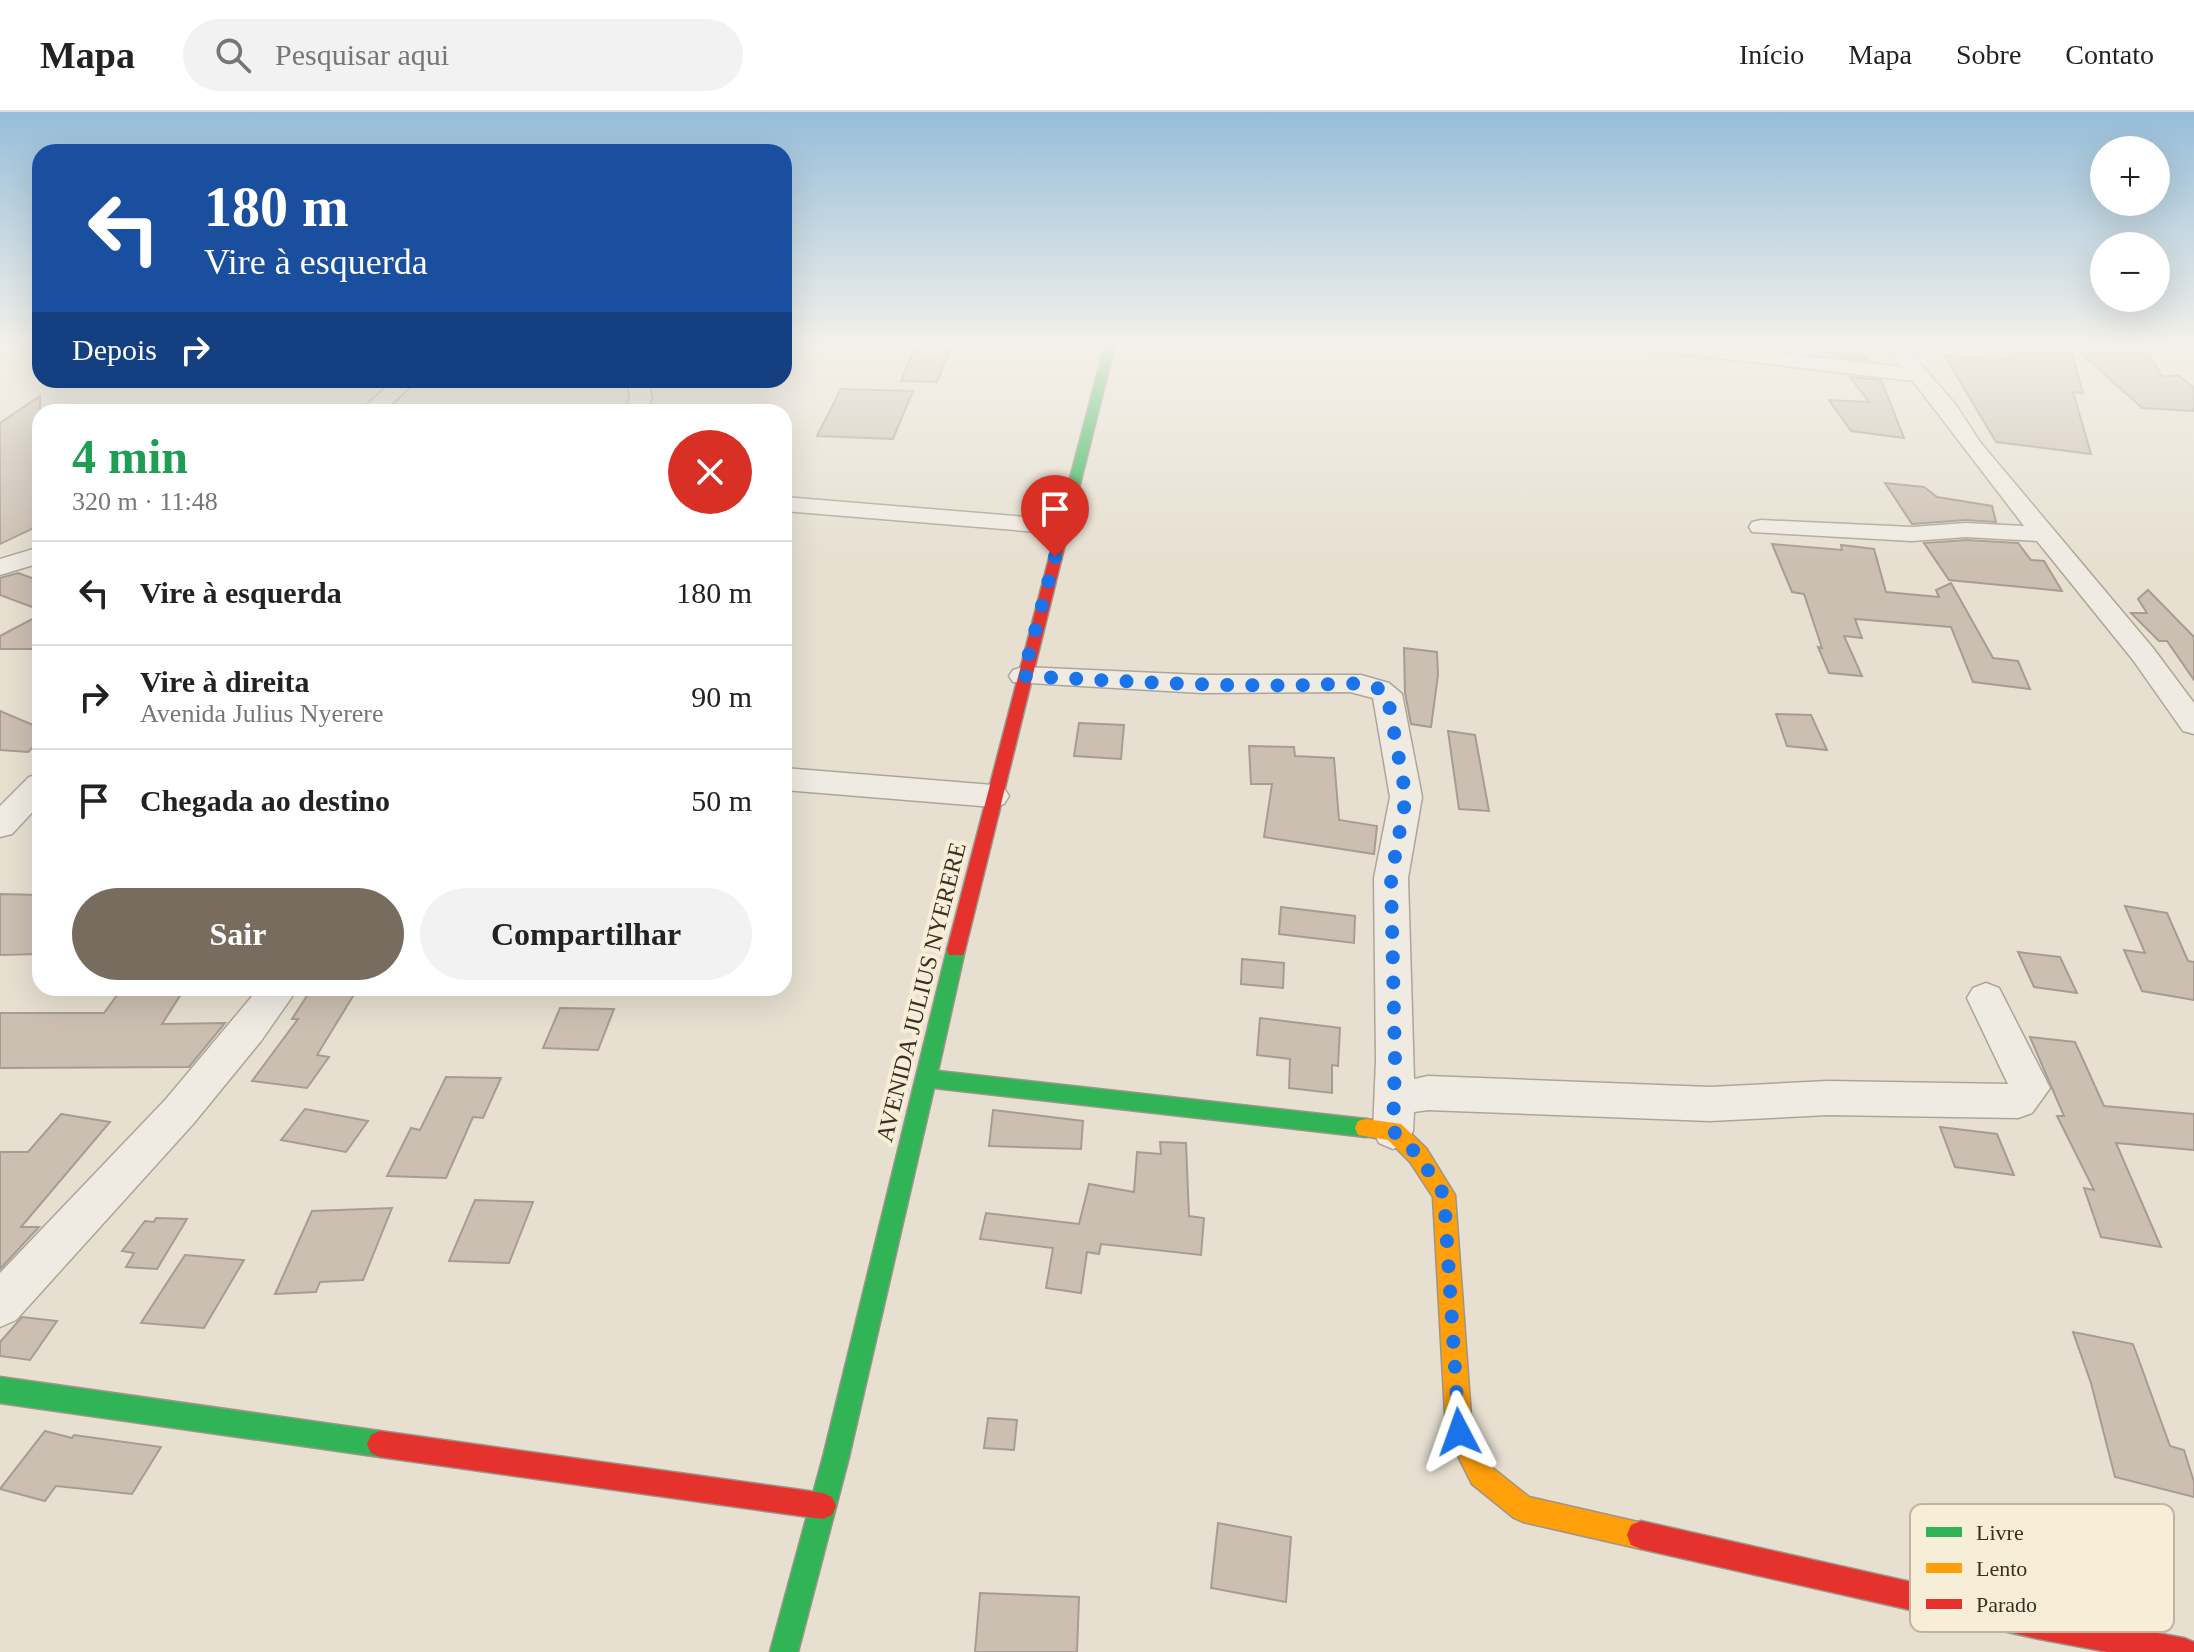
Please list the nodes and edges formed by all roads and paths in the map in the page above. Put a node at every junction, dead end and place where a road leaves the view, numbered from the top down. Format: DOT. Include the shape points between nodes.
graph roads {
  1 [pos="1091,417"];
  2 [pos="1950,417"];
  3 [pos="792,505"];
  4 [pos="1063,527"];
  5 [pos="1761,527"];
  6 [pos="2044,534"];
  7 [pos="32,557"];
  8 [pos="0,567"];
  9 [pos="1023,676"];
  10 [pos="2194,724"];
  11 [pos="792,780"];
  12 [pos="32,793"];
  13 [pos="993,796"];
  14 [pos="0,826"];
  15 [pos="274,996"];
  16 [pos="1986,998"];
  17 [pos="924,1078"];
  18 [pos="1394,1115"];
  19 [pos="0,1305"];
  20 [pos="0,1390"];
  21 [pos="823,1506"];
  22 [pos="1910,1596"];
  23 [pos="2077,1632"];
  24 [pos="784,1652"];
  25 [pos="2184,1652"];
  1 -- 4 [label="street, AVENIDA JULIUS NYERERE"];
  2 -- 6 [label="street"];
  3 -- 4 [label="street"];
  4 -- 9 [label="street, AVENIDA JULIUS NYERERE"];
  5 -- 6 [label="street"];
  6 -- 10 [label="street"];
  7 -- 8 [label="street"];
  9 -- 13 [label="street, AVENIDA JULIUS NYERERE"];
  9 -- 18 [label="street" via="1234,687 1373,686 1387,694 1406,797 1391,878"];
  11 -- 13 [label="street"];
  12 -- 14 [label="street"];
  13 -- 17 [label="street, AVENIDA JULIUS NYERERE"];
  15 -- 19 [label="street" via="152,1144"];
  16 -- 18 [label="street" via="2030,1088 2018,1101 1828,1098 1710,1104 1428,1093"];
  17 -- 18 [label="street"];
  17 -- 21 [label="street, AVENIDA JULIUS NYERERE"];
  18 -- 22 [label="street" via="1444,1195 1459,1432 1481,1475 1523,1509"];
  20 -- 21 [label="street"];
  21 -- 24 [label="street, AVENIDA JULIUS NYERERE"];
  23 -- 25 [label="street"];
}
